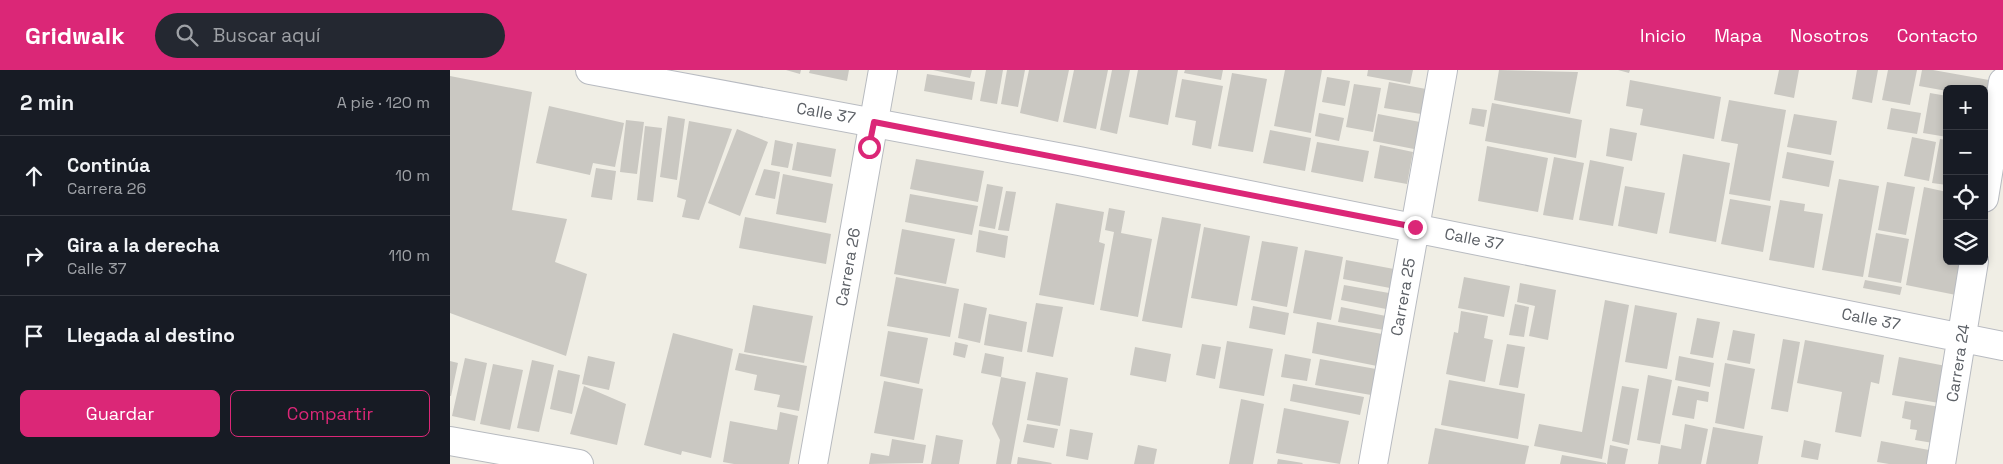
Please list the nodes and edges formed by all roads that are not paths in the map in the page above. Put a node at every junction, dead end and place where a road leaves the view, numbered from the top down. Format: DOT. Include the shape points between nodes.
graph roads {
  1 [pos="590,70"];
  2 [pos="883,70"];
  3 [pos="1443,70"];
  4 [pos="2003,82"];
  5 [pos="874,122"];
  6 [pos="1988,175"];
  7 [pos="1415,227"];
  8 [pos="1973,265"];
  9 [pos="1962,337"];
  10 [pos="2003,346"];
  11 [pos="450,441"];
  12 [pos="579,464"];
  13 [pos="813,464"];
  14 [pos="1373,464"];
  15 [pos="1941,464"];
  1 -- 5 [label="street, Calle 37"];
  2 -- 5 [label="street, Carrera 26"];
  3 -- 7 [label="street, Carrera 25"];
  4 -- 6 [label="street"];
  5 -- 7 [label="street, Calle 37"];
  5 -- 13 [label="street, Carrera 26"];
  7 -- 9 [label="street, Calle 37"];
  7 -- 14 [label="street, Carrera 25"];
  8 -- 9 [label="street, Carrera 24"];
  9 -- 10 [label="street, Calle 37"];
  9 -- 15 [label="street, Carrera 24"];
  11 -- 12 [label="street"];
}
